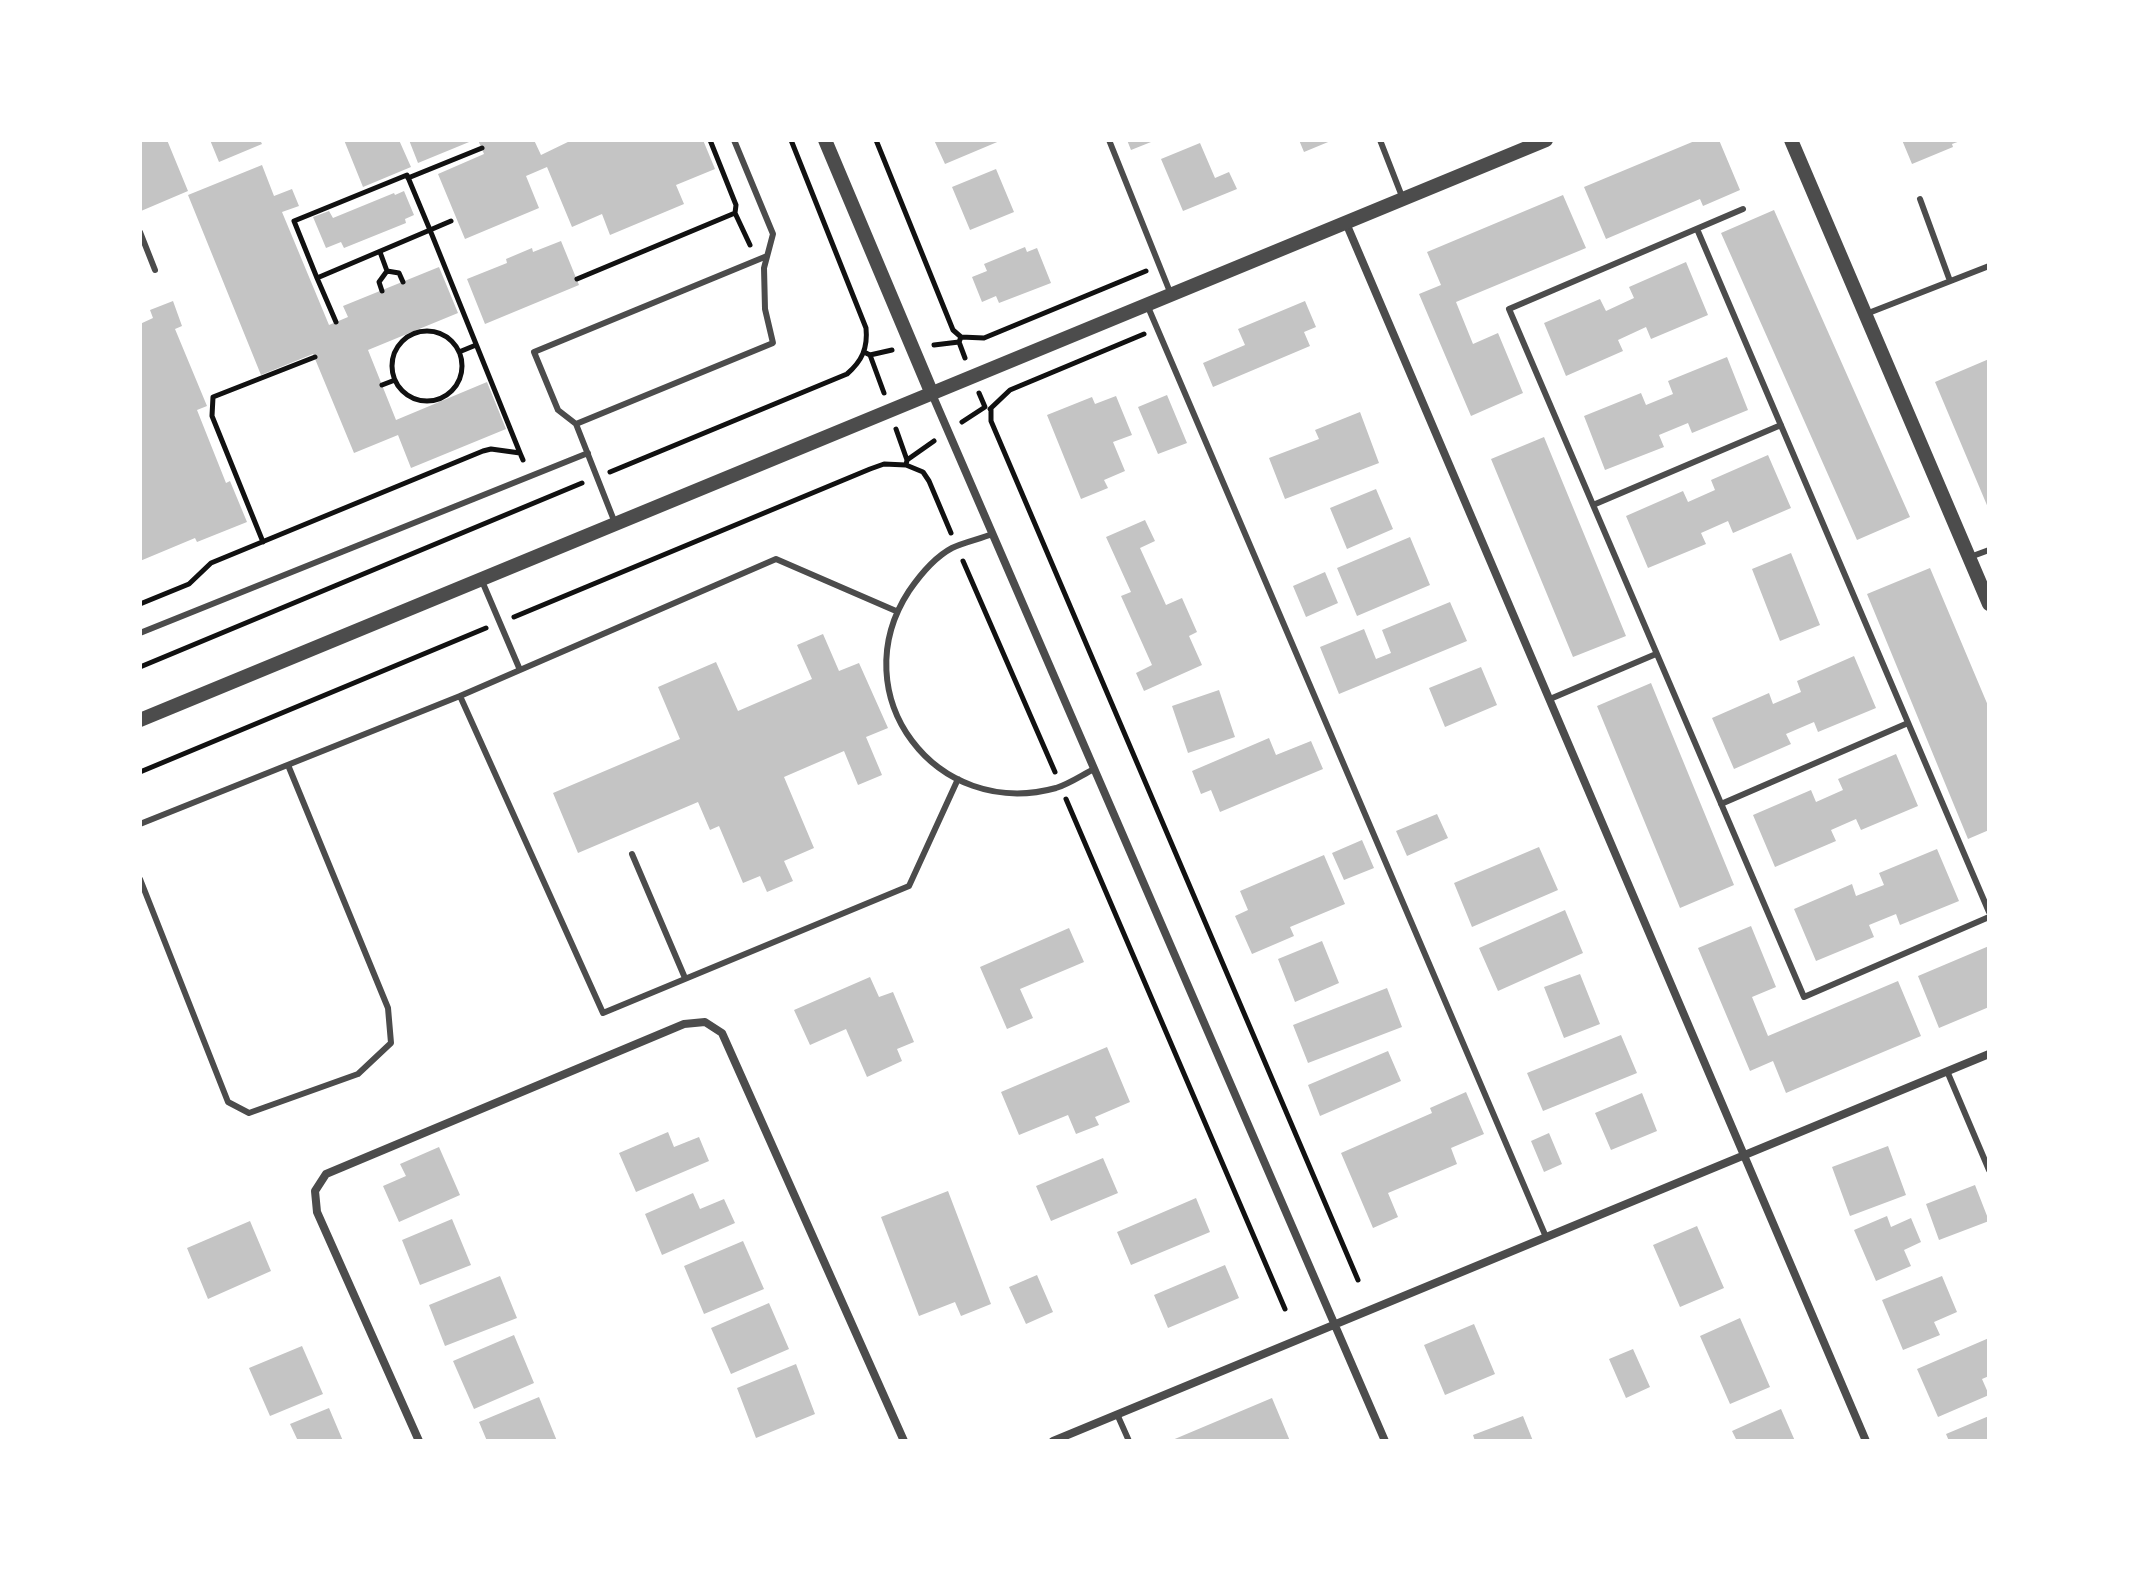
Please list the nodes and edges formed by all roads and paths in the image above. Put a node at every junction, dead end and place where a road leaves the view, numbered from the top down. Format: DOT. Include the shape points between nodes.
graph roads {
  1 [pos="710,140"];
  2 [pos="734,140"];
  3 [pos="825,140"];
  4 [pos="876,140"];
  5 [pos="1109,140"];
  6 [pos="1380,140"];
  7 [pos="1546,140"];
  8 [pos="1794,141"];
  9 [pos="482,148"];
  10 [pos="408,178"];
  11 [pos="1403,199"];
  12 [pos="1920,199"];
  13 [pos="1743,209"];
  14 [pos="735,213"];
  15 [pos="451,221"];
  16 [pos="1346,223"];
  17 [pos="1697,229"];
  18 [pos="430,230"];
  19 [pos="140,232"];
  20 [pos="380,252"];
  21 [pos="767,256"];
  22 [pos="756,260"];
  23 [pos="1159,266"];
  24 [pos="1989,266"];
  25 [pos="155,270"];
  26 [pos="387,271"];
  27 [pos="317,278"];
  28 [pos="577,279"];
  29 [pos="1950,281"];
  30 [pos="403,282"];
  31 [pos="382,291"];
  32 [pos="1171,295"];
  33 [pos="1147,305"];
  34 [pos="1866,314"];
  35 [pos="336,322"];
  36 [pos="1157,329"];
  37 [pos="476,345"];
  38 [pos="458,352"];
  39 [pos="315,357"];
  40 [pos="395,380"];
  41 [pos="382,385"];
  42 [pos="932,394"];
  43 [pos="576,424"];
  44 [pos="1781,425"];
  45 [pos="520,453"];
  46 [pos="588,453"];
  47 [pos="530,477"];
  48 [pos="1593,505"];
  49 [pos="616,524"];
  50 [pos="992,534"];
  51 [pos="263,542"];
  52 [pos="957,547"];
  53 [pos="1989,550"];
  54 [pos="1969,558"];
  55 [pos="482,579"];
  56 [pos="140,604"];
  57 [pos="1989,604"];
  58 [pos="896,611"];
  59 [pos="500,623"];
  60 [pos="140,633"];
  61 [pos="1656,654"];
  62 [pos="520,670"];
  63 [pos="460,696"];
  64 [pos="1550,699"];
  65 [pos="141,718"];
  66 [pos="1908,723"];
  67 [pos="288,765"];
  68 [pos="1094,769"];
  69 [pos="140,772"];
  70 [pos="958,779"];
  71 [pos="1061,786"];
  72 [pos="1721,804"];
  73 [pos="140,824"];
  74 [pos="632,854"];
  75 [pos="140,879"];
  76 [pos="1989,915"];
  77 [pos="685,978"];
  78 [pos="1989,1054"];
  79 [pos="1947,1071"];
  80 [pos="1744,1155"];
  81 [pos="1989,1170"];
  82 [pos="1546,1237"];
  83 [pos="1358,1280"];
  84 [pos="1285,1309"];
  85 [pos="1335,1325"];
  86 [pos="1117,1414"];
  87 [pos="419,1441"];
  88 [pos="904,1441"];
  89 [pos="1053,1441"];
  90 [pos="1129,1441"];
  91 [pos="1385,1441"];
  92 [pos="1866,1441"];
  1 -- 14 [label="path"];
  2 -- 21 [label="lane" via="773,234"];
  3 -- 42 [label="street"];
  4 -- 23 [label="path" via="960,340 984,338"];
  5 -- 23 [label="lane"];
  6 -- 11 [label="lane"];
  7 -- 11 [label="street"];
  8 -- 34 [label="street"];
  9 -- 10 [label="path"];
  10 -- 18 [label="path"];
  10 -- 27 [label="path" via="294,221"];
  11 -- 16 [label="street"];
  12 -- 29 [label="lane"];
  13 -- 17 [label="lane"];
  14 -- 22 [label="path"];
  14 -- 28 [label="path"];
  15 -- 18 [label="path"];
  16 -- 32 [label="street"];
  16 -- 64 [label="street"];
  17 -- 44 [label="lane"];
  17 -- 48 [label="lane" via="1509,309"];
  18 -- 20 [label="path"];
  18 -- 37 [label="path"];
  19 -- 25 [label="lane"];
  20 -- 26 [label="path"];
  20 -- 27 [label="path"];
  21 -- 22 [label="lane"];
  21 -- 43 [label="lane" via="765,309 773,343"];
  22 -- 43 [label="lane" via="534,352 558,410"];
  23 -- 32 [label="lane"];
  24 -- 29 [label="lane"];
  26 -- 30 [label="path" via="399,273"];
  26 -- 31 [label="path" via="379,282"];
  27 -- 35 [label="path"];
  29 -- 34 [label="lane"];
  32 -- 33 [label="street"];
  33 -- 36 [label="lane"];
  33 -- 42 [label="street"];
  34 -- 54 [label="street"];
  36 -- 82 [label="lane"];
  36 -- 83 [label="path" via="1010,390 988,408"];
  37 -- 38 [label="path"];
  37 -- 45 [label="path"];
  38 -- 40 [label="path" via="437,333 415,332 393,357"];
  38 -- 40 [label="path" via="459,379 442,399 410,397"];
  39 -- 51 [label="path" via="213,397 212,416"];
  40 -- 41 [label="path"];
  42 -- 49 [label="street"];
  42 -- 50 [label="street"];
  43 -- 46 [label="lane"];
  44 -- 48 [label="lane"];
  44 -- 66 [label="lane"];
  45 -- 47 [label="path"];
  45 -- 51 [label="path" via="483,451"];
  46 -- 47 [label="lane"];
  46 -- 49 [label="lane"];
  47 -- 60 [label="lane"];
  48 -- 61 [label="lane"];
  49 -- 55 [label="street"];
  50 -- 52 [label="lane"];
  50 -- 68 [label="street"];
  51 -- 56 [label="path" via="211,563 189,584"];
  52 -- 58 [label="lane" via="919,575"];
  52 -- 59 [label="path" via="923,472 907,462 884,464"];
  52 -- 71 [label="path"];
  53 -- 54 [label="lane"];
  54 -- 57 [label="street"];
  55 -- 59 [label="lane"];
  55 -- 65 [label="street"];
  58 -- 62 [label="lane" via="776,559"];
  58 -- 70 [label="lane" via="886,653 889,695 906,734 934,765"];
  59 -- 62 [label="lane"];
  59 -- 69 [label="path"];
  61 -- 64 [label="lane"];
  61 -- 72 [label="lane"];
  62 -- 63 [label="lane"];
  63 -- 67 [label="lane"];
  63 -- 77 [label="lane" via="603,1013"];
  64 -- 80 [label="street"];
  66 -- 72 [label="lane"];
  66 -- 76 [label="lane"];
  67 -- 73 [label="lane"];
  67 -- 75 [label="lane" via="388,1008 391,1043 358,1074 249,1113 228,1102"];
  68 -- 71 [label="lane"];
  68 -- 85 [label="street"];
  70 -- 71 [label="lane" via="1013,794"];
  70 -- 77 [label="lane" via="909,886"];
  71 -- 84 [label="path"];
  72 -- 76 [label="lane" via="1804,997"];
  74 -- 77 [label="lane"];
  78 -- 79 [label="street"];
  79 -- 80 [label="street"];
  79 -- 81 [label="lane"];
  80 -- 82 [label="street"];
  80 -- 92 [label="street"];
  82 -- 85 [label="street"];
  85 -- 86 [label="street"];
  85 -- 91 [label="street"];
  86 -- 89 [label="street"];
  86 -- 90 [label="lane"];
  87 -- 88 [label="street" via="317,1212 315,1191 326,1174 684,1024 705,1022 722,1033"];
}
